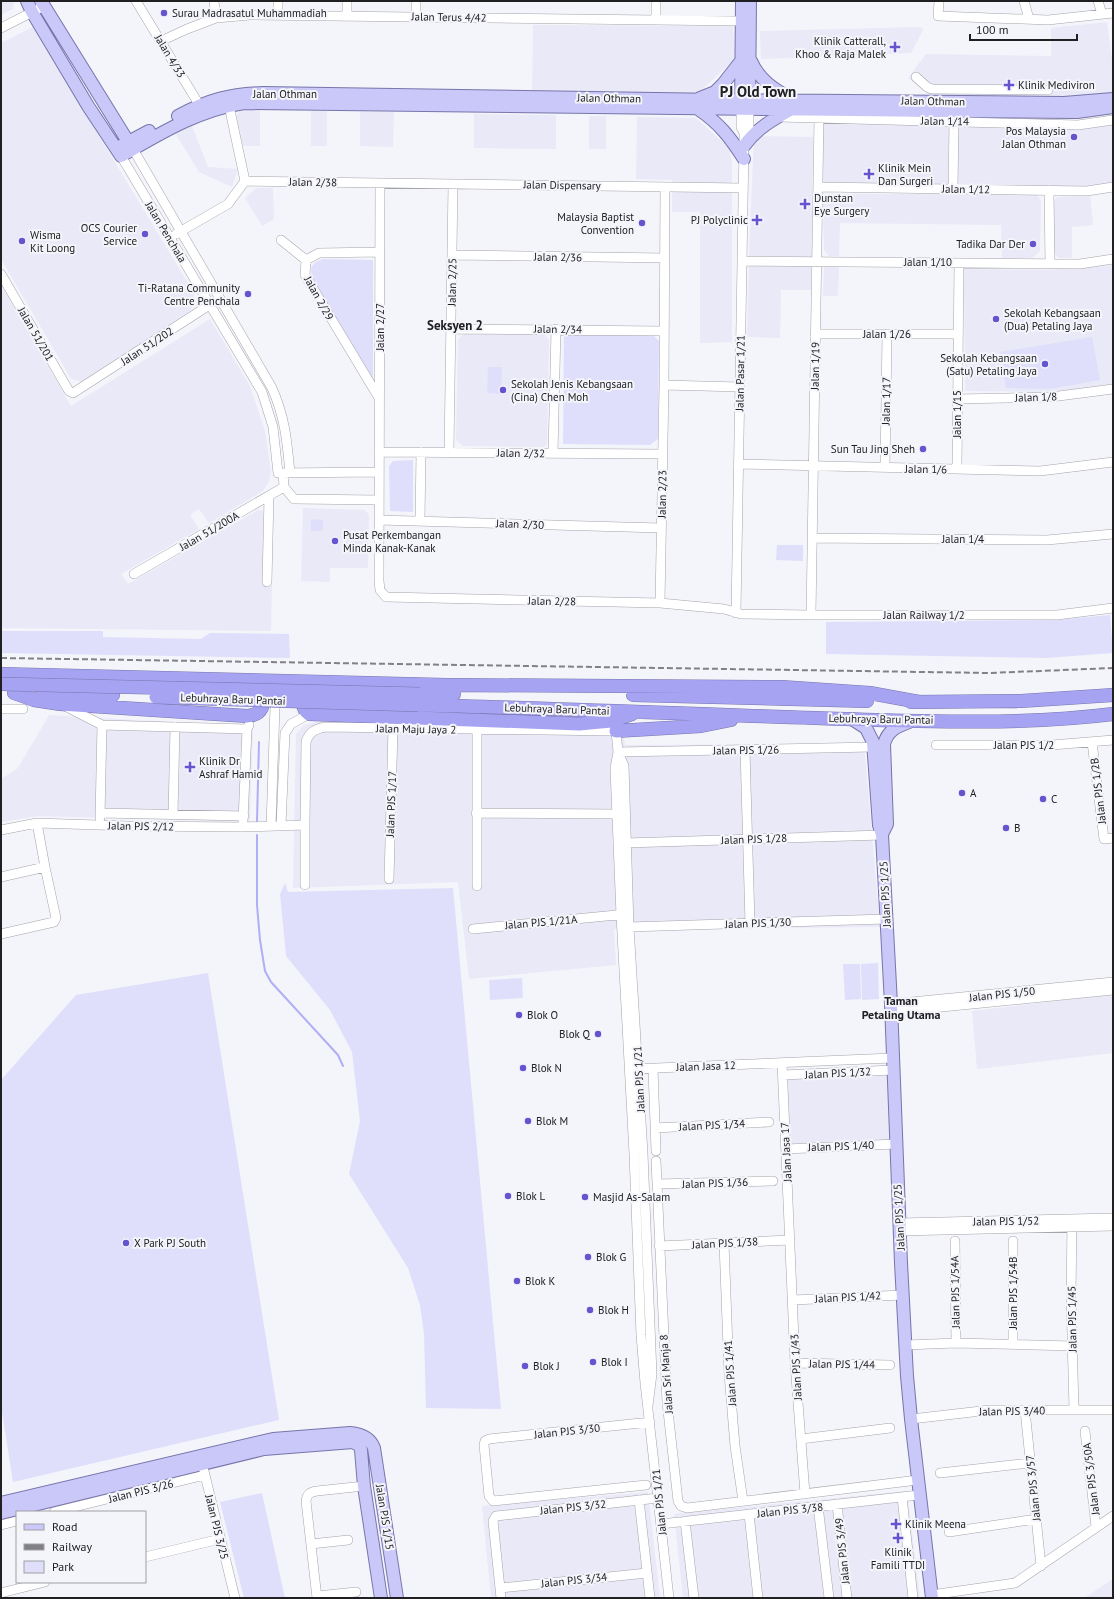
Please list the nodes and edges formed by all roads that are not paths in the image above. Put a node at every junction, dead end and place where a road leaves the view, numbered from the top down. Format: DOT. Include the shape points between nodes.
graph roads {
  1 [pos="136,1"];
  2 [pos="214,1"];
  3 [pos="278,1"];
  4 [pos="347,1"];
  5 [pos="416,1"];
  6 [pos="656,1"];
  7 [pos="742,1"];
  8 [pos="750,1"];
  9 [pos="938,1"];
  10 [pos="1024,1"];
  11 [pos="1098,1"];
  12 [pos="42,3"];
  13 [pos="29,7"];
  14 [pos="1113,13"];
  15 [pos="1102,14"];
  16 [pos="278,15"];
  17 [pos="347,15"];
  18 [pos="416,16"];
  19 [pos="216,18"];
  20 [pos="1029,19"];
  21 [pos="656,20"];
  22 [pos="742,21"];
  23 [pos="1,28"];
  24 [pos="161,41"];
  25 [pos="746,61"];
  26 [pos="916,77"];
  27 [pos="1031,90"];
  28 [pos="1048,90"];
  29 [pos="1113,98"];
  30 [pos="945,100"];
  31 [pos="228,101"];
  32 [pos="1030,102"];
  33 [pos="697,104"];
  34 [pos="745,104"];
  35 [pos="793,104"];
  36 [pos="1113,107"];
  37 [pos="201,108"];
  38 [pos="778,117"];
  39 [pos="819,118"];
  40 [pos="1113,120"];
  41 [pos="954,121"];
  42 [pos="131,145"];
  43 [pos="744,146"];
  44 [pos="119,152"];
  45 [pos="744,159"];
  46 [pos="245,181"];
  47 [pos="380,183"];
  48 [pos="453,184"];
  49 [pos="665,187"];
  50 [pos="818,187"];
  51 [pos="1113,187"];
  52 [pos="743,188"];
  53 [pos="953,189"];
  54 [pos="1049,190"];
  55 [pos="180,232"];
  56 [pos="169,238"];
  57 [pos="281,240"];
  58 [pos="380,252"];
  59 [pos="452,255"];
  60 [pos="665,258"];
  61 [pos="1113,259"];
  62 [pos="306,260"];
  63 [pos="742,261"];
  64 [pos="817,262"];
  65 [pos="959,263"];
  66 [pos="1050,263"];
  67 [pos="1,274"];
  68 [pos="220,298"];
  69 [pos="210,304"];
  70 [pos="451,329"];
  71 [pos="556,329"];
  72 [pos="664,331"];
  73 [pos="815,334"];
  74 [pos="887,334"];
  75 [pos="958,334"];
  76 [pos="664,385"];
  77 [pos="740,387"];
  78 [pos="1113,389"];
  79 [pos="73,393"];
  80 [pos="379,398"];
  81 [pos="958,399"];
  82 [pos="379,452"];
  83 [pos="421,452"];
  84 [pos="450,452"];
  85 [pos="553,453"];
  86 [pos="663,454"];
  87 [pos="1113,462"];
  88 [pos="738,464"];
  89 [pos="813,466"];
  90 [pos="884,468"];
  91 [pos="957,469"];
  92 [pos="379,472"];
  93 [pos="284,473"];
  94 [pos="284,487"];
  95 [pos="269,496"];
  96 [pos="379,500"];
  97 [pos="379,520"];
  98 [pos="420,521"];
  99 [pos="661,528"];
  100 [pos="1113,534"];
  101 [pos="812,538"];
  102 [pos="134,574"];
  103 [pos="379,581"];
  104 [pos="267,582"];
  105 [pos="660,604"];
  106 [pos="1113,608"];
  107 [pos="736,613"];
  108 [pos="811,615"];
  109 [pos="1,674"];
  110 [pos="244,680"];
  111 [pos="323,683"];
  112 [pos="1,684"];
  113 [pos="7,693"];
  114 [pos="1113,695"];
  115 [pos="919,702"];
  116 [pos="60,704"];
  117 [pos="1,709"];
  118 [pos="23,709"];
  119 [pos="641,711"];
  120 [pos="257,714"];
  121 [pos="309,714"];
  122 [pos="1113,714"];
  123 [pos="751,716"];
  124 [pos="852,719"];
  125 [pos="912,721"];
  126 [pos="102,725"];
  127 [pos="175,727"];
  128 [pos="393,728"];
  129 [pos="247,729"];
  130 [pos="477,730"];
  131 [pos="616,731"];
  132 [pos="1113,740"];
  133 [pos="1092,742"];
  134 [pos="936,745"];
  135 [pos="874,747"];
  136 [pos="745,750"];
  137 [pos="618,752"];
  138 [pos="100,813"];
  139 [pos="476,813"];
  140 [pos="617,814"];
  141 [pos="173,815"];
  142 [pos="244,816"];
  143 [pos="37,823"];
  144 [pos="305,825"];
  145 [pos="100,826"];
  146 [pos="271,826"];
  147 [pos="281,826"];
  148 [pos="243,827"];
  149 [pos="1,830"];
  150 [pos="882,835"];
  151 [pos="748,839"];
  152 [pos="1108,839"];
  153 [pos="626,843"];
  154 [pos="45,867"];
  155 [pos="1,877"];
  156 [pos="389,879"];
  157 [pos="305,885"];
  158 [pos="477,886"];
  159 [pos="625,914"];
  160 [pos="886,919"];
  161 [pos="750,923"];
  162 [pos="629,926"];
  163 [pos="473,929"];
  164 [pos="1,934"];
  165 [pos="1113,982"];
  166 [pos="1113,990"];
  167 [pos="891,1008"];
  168 [pos="782,1063"];
  169 [pos="893,1064"];
  170 [pos="634,1069"];
  171 [pos="653,1069"];
  172 [pos="783,1075"];
  173 [pos="769,1122"];
  174 [pos="655,1128"];
  175 [pos="896,1144"];
  176 [pos="786,1148"];
  177 [pos="773,1181"];
  178 [pos="657,1184"];
  179 [pos="1113,1218"];
  180 [pos="1072,1223"];
  181 [pos="1085,1223"];
  182 [pos="1113,1226"];
  183 [pos="899,1227"];
  184 [pos="790,1240"];
  185 [pos="954,1241"];
  186 [pos="1013,1241"];
  187 [pos="724,1243"];
  188 [pos="659,1246"];
  189 [pos="903,1295"];
  190 [pos="793,1300"];
  191 [pos="956,1343"];
  192 [pos="1013,1344"];
  193 [pos="906,1345"];
  194 [pos="1072,1346"];
  195 [pos="795,1363"];
  196 [pos="890,1365"];
  197 [pos="1025,1410"];
  198 [pos="1074,1410"];
  199 [pos="1113,1410"];
  200 [pos="911,1419"];
  201 [pos="650,1422"];
  202 [pos="890,1428"];
  203 [pos="1085,1431"];
  204 [pos="801,1439"];
  205 [pos="339,1442"];
  206 [pos="364,1442"];
  207 [pos="1030,1463"];
  208 [pos="203,1465"];
  209 [pos="940,1474"];
  210 [pos="918,1480"];
  211 [pos="646,1485"];
  212 [pos="364,1486"];
  213 [pos="805,1494"];
  214 [pos="919,1495"];
  215 [pos="902,1497"];
  216 [pos="658,1498"];
  217 [pos="640,1500"];
  218 [pos="678,1501"];
  219 [pos="743,1501"];
  220 [pos="1,1503"];
  221 [pos="837,1504"];
  222 [pos="818,1506"];
  223 [pos="57,1511"];
  224 [pos="1,1513"];
  225 [pos="749,1514"];
  226 [pos="1113,1516"];
  227 [pos="1036,1519"];
  228 [pos="16,1521"];
  229 [pos="685,1521"];
  230 [pos="661,1524"];
  231 [pos="1,1525"];
  232 [pos="1096,1527"];
  233 [pos="950,1532"];
  234 [pos="220,1539"];
  235 [pos="348,1540"];
  236 [pos="311,1544"];
  237 [pos="146,1557"];
  238 [pos="1041,1566"];
  239 [pos="647,1573"];
  240 [pos="40,1583"];
  241 [pos="500,1588"];
  242 [pos="356,1592"];
  243 [pos="1,1593"];
  244 [pos="317,1597"];
  245 [pos="931,1597"];
  246 [pos="235,1598"];
  247 [pos="381,1598"];
  248 [pos="397,1598"];
  249 [pos="501,1598"];
  250 [pos="650,1598"];
  251 [pos="669,1598"];
  252 [pos="694,1598"];
  253 [pos="758,1598"];
  254 [pos="828,1598"];
  255 [pos="847,1598"];
  256 [pos="913,1598"];
  1 -- 24 [label="street, Jalan 4/33"];
  2 -- 19 [label="street"];
  3 -- 16 [label="street"];
  4 -- 17 [label="street"];
  5 -- 18 [label="street"];
  6 -- 21 [label="street"];
  7 -- 22 [label="main road"];
  8 -- 25 [label="main road"];
  9 -- 20 [label="street" via="938,16"];
  10 -- 20 [label="street"];
  11 -- 15 [label="street"];
  12 -- 13 [label="street"];
  12 -- 42 [label="main road, Jalan Penchala"];
  13 -- 23 [label="street"];
  13 -- 44 [label="main road, Jalan Penchala" via="88,106"];
  14 -- 15 [label="street"];
  15 -- 20 [label="street" via="1048,20"];
  16 -- 17 [label="street, Jalan Terus 4/42"];
  16 -- 19 [label="street, Jalan Terus 4/42"];
  17 -- 18 [label="street, Jalan Terus 4/42"];
  18 -- 21 [label="street, Jalan Terus 4/42"];
  19 -- 24 [label="street, Jalan Terus 4/42"];
  21 -- 22 [label="street, Jalan Terus 4/42"];
  22 -- 25 [label="main road"];
  24 -- 37 [label="street, Jalan 4/33"];
  25 -- 33 [label="main road" via="715,92"];
  25 -- 34 [label="main road"];
  25 -- 35 [label="main road" via="761,78"];
  26 -- 30 [label="street"];
  27 -- 28 [label="street, Jalan Othman"];
  27 -- 30 [label="street, Jalan Othman"];
  27 -- 32 [label="street"];
  29 -- 32 [label="main road, Jalan Othman" via="1076,103"];
  30 -- 32 [label="main road, Jalan Othman"];
  30 -- 35 [label="main road, Jalan Othman"];
  30 -- 36 [label="main road, Jalan Othman" via="1077,112"];
  30 -- 41 [label="street"];
  31 -- 33 [label="main road, Jalan Othman"];
  31 -- 37 [label="main road, Jalan Othman"];
  31 -- 46 [label="street"];
  33 -- 34 [label="main road, Jalan Othman"];
  33 -- 45 [label="main road" via="721,127"];
  34 -- 35 [label="main road, Jalan Othman"];
  34 -- 43 [label="street, Jalan Pasar 1/21" via="741,127 744,133"];
  35 -- 38 [label="main road"];
  37 -- 42 [label="main road, Jalan Othman"];
  38 -- 39 [label="street, Jalan 1/14"];
  38 -- 43 [label="main road" via="751,136"];
  39 -- 41 [label="street, Jalan 1/14"];
  39 -- 50 [label="street, Jalan 1/19"];
  40 -- 41 [label="street, Jalan 1/14" via="1078,125"];
  41 -- 53 [label="street"];
  42 -- 44 [label="main road, Jalan Othman"];
  42 -- 55 [label="street, Jalan Penchala"];
  43 -- 45 [label="street, Jalan Pasar 1/21"];
  44 -- 56 [label="street, Jalan Penchala"];
  45 -- 52 [label="street, Jalan Pasar 1/21"];
  46 -- 47 [label="street, Jalan 2/38"];
  46 -- 55 [label="street" via="228,204"];
  47 -- 48 [label="street, Jalan Dispensary"];
  47 -- 58 [label="street, Jalan 2/27"];
  48 -- 49 [label="street, Jalan Dispensary"];
  48 -- 59 [label="street, Jalan 2/25"];
  49 -- 52 [label="street, Jalan Dispensary"];
  49 -- 60 [label="street, Jalan 2/23"];
  50 -- 53 [label="street, Jalan 1/12"];
  50 -- 64 [label="street, Jalan 1/19"];
  51 -- 54 [label="street, Jalan 1/12" via="1088,191"];
  52 -- 63 [label="street, Jalan Pasar 1/21"];
  53 -- 54 [label="street, Jalan 1/12"];
  54 -- 66 [label="street"];
  55 -- 56 [label="street"];
  55 -- 68 [label="street, Jalan Penchala"];
  56 -- 69 [label="street, Jalan Penchala"];
  57 -- 62 [label="street"];
  58 -- 62 [label="street, Jalan 2/29" via="319,253"];
  58 -- 80 [label="street, Jalan 2/27"];
  59 -- 60 [label="street, Jalan 2/36"];
  59 -- 70 [label="street, Jalan 2/25"];
  60 -- 72 [label="street, Jalan 2/23"];
  61 -- 66 [label="street, Jalan 1/10" via="1080,264"];
  62 -- 80 [label="street, Jalan 2/29" via="305,275"];
  63 -- 64 [label="street, Jalan 1/10"];
  63 -- 77 [label="street, Jalan Pasar 1/21"];
  64 -- 65 [label="street, Jalan 1/10"];
  64 -- 73 [label="street, Jalan 1/19"];
  65 -- 66 [label="street, Jalan 1/10"];
  65 -- 75 [label="street, Jalan 1/15"];
  67 -- 79 [label="street, Jalan 51/201" via="69,391"];
  68 -- 69 [label="street, Jalan 51/202"];
  68 -- 93 [label="street, Jalan Penchala" via="261,368 279,405 285,426"];
  69 -- 79 [label="street, Jalan 51/202"];
  69 -- 93 [label="street, Jalan Penchala" via="262,392"];
  70 -- 71 [label="street, Jalan 2/34"];
  70 -- 84 [label="street, Jalan 2/25"];
  71 -- 72 [label="street, Jalan 2/34"];
  71 -- 85 [label="street"];
  72 -- 76 [label="street, Jalan 2/23"];
  73 -- 74 [label="street, Jalan 1/26"];
  73 -- 89 [label="street, Jalan 1/19"];
  74 -- 75 [label="street, Jalan 1/26"];
  74 -- 90 [label="street, Jalan 1/17"];
  75 -- 81 [label="street, Jalan 1/15"];
  76 -- 77 [label="street"];
  76 -- 86 [label="street, Jalan 2/23"];
  77 -- 88 [label="street, Jalan Pasar 1/21"];
  78 -- 81 [label="street, Jalan 1/8" via="1051,397"];
  80 -- 82 [label="street, Jalan 2/27"];
  81 -- 91 [label="street, Jalan 1/15"];
  82 -- 83 [label="street, Jalan 2/32"];
  82 -- 92 [label="street, Jalan 2/27"];
  83 -- 84 [label="street, Jalan 2/32"];
  83 -- 98 [label="street"];
  84 -- 85 [label="street, Jalan 2/32"];
  85 -- 86 [label="street, Jalan 2/32"];
  86 -- 99 [label="street, Jalan 2/23"];
  87 -- 91 [label="street, Jalan 1/6" via="1040,471"];
  88 -- 89 [label="street, Jalan 1/6"];
  88 -- 107 [label="street, Jalan Pasar 1/21"];
  89 -- 90 [label="street, Jalan 1/6"];
  89 -- 101 [label="street, Jalan 1/19"];
  90 -- 91 [label="street, Jalan 1/6"];
  92 -- 93 [label="street"];
  92 -- 96 [label="street, Jalan 2/27"];
  93 -- 94 [label="street, Jalan Penchala"];
  94 -- 95 [label="street, Jalan 51/200A"];
  94 -- 96 [label="street" via="294,499"];
  95 -- 102 [label="street, Jalan 51/200A"];
  95 -- 104 [label="street"];
  96 -- 97 [label="street, Jalan 2/27"];
  97 -- 98 [label="street, Jalan 2/30"];
  97 -- 103 [label="street, Jalan 2/27"];
  98 -- 99 [label="street, Jalan 2/30"];
  99 -- 105 [label="street, Jalan 2/23"];
  100 -- 101 [label="street, Jalan 1/4" via="1048,540"];
  101 -- 108 [label="street, Jalan 1/19"];
  103 -- 105 [label="street, Jalan 2/28" via="382,593 389,597"];
  105 -- 107 [label="street, Jalan 2/28" via="724,609"];
  106 -- 108 [label="street, Jalan Railway 1/2" via="1057,615"];
  107 -- 108 [label="street, Jalan Railway 1/2"];
  109 -- 110 [label="highway"];
  110 -- 111 [label="highway"];
  110 -- 120 [label="highway" via="254,684 262,694 262,705"];
  111 -- 115 [label="highway" via="782,687 870,694"];
  111 -- 121 [label="highway" via="303,696 303,706"];
  111 -- 146 [label="street" via="286,690 275,707"];
  112 -- 115 [label="highway, Lebuhraya Baru Pantai, bridge" via="420,694 625,694"];
  113 -- 116 [label="highway"];
  113 -- 119 [label="highway, Lebuhraya Baru Pantai, bridge"];
  114 -- 115 [label="highway, Lebuhraya Baru Pantai" via="1021,701"];
  116 -- 120 [label="highway" via="247,716"];
  116 -- 126 [label="street"];
  117 -- 118 [label="street"];
  119 -- 121 [label="highway" via="611,721 579,724"];
  119 -- 123 [label="highway, Lebuhraya Baru Pantai"];
  120 -- 129 [label="street"];
  121 -- 147 [label="street" via="290,724 285,733"];
  122 -- 125 [label="highway, Lebuhraya Baru Pantai" via="1077,719"];
  123 -- 124 [label="highway, Lebuhraya Baru Pantai"];
  123 -- 131 [label="highway" via="701,726"];
  124 -- 125 [label="highway, Lebuhraya Baru Pantai"];
  124 -- 135 [label="main road, Jalan PJS 1/25" via="866,728 872,737"];
  125 -- 150 [label="main road, Jalan PJS 1/25" via="893,728 886,736 884,744 887,824"];
  126 -- 127 [label="street"];
  126 -- 138 [label="street"];
  127 -- 129 [label="street"];
  127 -- 141 [label="street"];
  128 -- 130 [label="street, Jalan Maju Jaya 2"];
  128 -- 144 [label="street, Jalan Maju Jaya 2" via="325,727 312,731 306,742"];
  128 -- 156 [label="street, Jalan PJS 1/17"];
  129 -- 142 [label="street"];
  130 -- 131 [label="street, Jalan Maju Jaya 2"];
  130 -- 139 [label="street"];
  131 -- 137 [label="street, Jalan PJS 1/21"];
  132 -- 133 [label="street, Jalan PJS 1/2"];
  133 -- 134 [label="street, Jalan PJS 1/2" via="1052,745"];
  133 -- 152 [label="street, Jalan PJS 1/2B"];
  135 -- 136 [label="street, Jalan PJS 1/26"];
  135 -- 150 [label="main road, Jalan PJS 1/25" via="879,825"];
  136 -- 137 [label="street, Jalan PJS 1/26"];
  136 -- 151 [label="street"];
  137 -- 140 [label="street, Jalan PJS 1/21" via="615,768"];
  137 -- 153 [label="street, Jalan PJS 1/21" via="624,766"];
  138 -- 141 [label="street"];
  138 -- 145 [label="street"];
  139 -- 140 [label="street"];
  139 -- 158 [label="street"];
  140 -- 159 [label="street, Jalan PJS 1/21"];
  141 -- 142 [label="street"];
  142 -- 148 [label="street"];
  143 -- 145 [label="street, Jalan PJS 2/12"];
  143 -- 149 [label="street, Jalan PJS 2/12"];
  143 -- 154 [label="street"];
  144 -- 147 [label="street"];
  144 -- 157 [label="street, Jalan Maju Jaya 2"];
  145 -- 148 [label="street, Jalan PJS 2/12"];
  146 -- 147 [label="street, Jalan PJS 2/12"];
  146 -- 148 [label="street, Jalan PJS 2/12"];
  150 -- 151 [label="street, Jalan PJS 1/28"];
  150 -- 160 [label="main road, Jalan PJS 1/25"];
  151 -- 153 [label="street, Jalan PJS 1/28"];
  151 -- 161 [label="street"];
  153 -- 159 [label="street, Jalan PJS 1/21"];
  154 -- 155 [label="street"];
  154 -- 164 [label="street" via="56,918 54,922"];
  159 -- 162 [label="street, Jalan PJS 1/21"];
  159 -- 163 [label="street, Jalan PJS 1/21A"];
  159 -- 170 [label="street, Jalan PJS 1/21"];
  160 -- 161 [label="street, Jalan PJS 1/30"];
  160 -- 167 [label="main road, Jalan PJS 1/25"];
  161 -- 162 [label="street, Jalan PJS 1/30"];
  162 -- 170 [label="street, Jalan PJS 1/21"];
  165 -- 167 [label="street, Jalan PJS 1/50"];
  166 -- 167 [label="street, Jalan PJS 1/50"];
  167 -- 169 [label="main road, Jalan PJS 1/25"];
  168 -- 169 [label="street, Jalan PJS 1/32"];
  168 -- 171 [label="street, Jalan Jasa 12"];
  168 -- 172 [label="street, Jalan Jasa 17"];
  169 -- 172 [label="street, Jalan PJS 1/32"];
  169 -- 175 [label="main road, Jalan PJS 1/25"];
  170 -- 171 [label="street, Jalan Jasa 12"];
  170 -- 201 [label="street, Jalan PJS 1/21" via="652,1374 648,1406"];
  171 -- 174 [label="street, Jalan Sri Manja 8"];
  172 -- 176 [label="street, Jalan Jasa 17"];
  173 -- 174 [label="street, Jalan PJS 1/34"];
  174 -- 178 [label="street, Jalan Sri Manja 8"];
  175 -- 176 [label="street, Jalan PJS 1/40"];
  175 -- 183 [label="main road, Jalan PJS 1/25"];
  176 -- 184 [label="street, Jalan Jasa 17"];
  177 -- 178 [label="street, Jalan PJS 1/36"];
  178 -- 188 [label="street, Jalan Sri Manja 8"];
  179 -- 181 [label="street, Jalan PJS 1/52"];
  180 -- 181 [label="street, Jalan PJS 1/52"];
  180 -- 183 [label="street, Jalan PJS 1/52"];
  180 -- 194 [label="street, Jalan PJS 1/45"];
  181 -- 182 [label="street, Jalan PJS 1/52"];
  183 -- 189 [label="main road, Jalan PJS 1/25"];
  184 -- 187 [label="street, Jalan PJS 1/38"];
  184 -- 190 [label="street, Jalan PJS 1/43"];
  185 -- 191 [label="street, Jalan PJS 1/54A"];
  186 -- 192 [label="street, Jalan PJS 1/54B"];
  187 -- 188 [label="street, Jalan PJS 1/38"];
  187 -- 219 [label="street, Jalan PJS 1/41" via="729,1374"];
  188 -- 218 [label="street, Jalan Sri Manja 8" via="667,1402"];
  189 -- 190 [label="street, Jalan PJS 1/42"];
  189 -- 193 [label="main road, Jalan PJS 1/25"];
  190 -- 195 [label="street, Jalan PJS 1/43"];
  191 -- 192 [label="street"];
  191 -- 193 [label="street"];
  192 -- 194 [label="street"];
  193 -- 200 [label="main road, Jalan PJS 1/25"];
  194 -- 198 [label="street, Jalan PJS 1/45"];
  195 -- 196 [label="street, Jalan PJS 1/44"];
  195 -- 204 [label="street, Jalan PJS 1/43"];
  197 -- 198 [label="street, Jalan PJS 3/40"];
  197 -- 200 [label="street, Jalan PJS 3/40" via="990,1410"];
  197 -- 207 [label="street, Jalan PJS 3/57"];
  198 -- 199 [label="street, Jalan PJS 3/40"];
  200 -- 210 [label="main road, Jalan PJS 1/25"];
  201 -- 211 [label="street, Jalan PJS 3/30" via="489,1439 484,1445 489,1496 493,1501"];
  201 -- 216 [label="street, Jalan PJS 1/21"];
  202 -- 204 [label="street"];
  203 -- 232 [label="street, Jalan PJS 3/50A"];
  204 -- 213 [label="street, Jalan PJS 1/43"];
  205 -- 206 [label="main road"];
  205 -- 208 [label="main road" via="264,1449"];
  205 -- 212 [label="main road" via="347,1445 356,1457"];
  206 -- 208 [label="main road" via="359,1434 350,1433 273,1439"];
  206 -- 212 [label="main road, Jalan PJS 1/15" via="361,1461"];
  206 -- 248 [label="main road, Jalan PJS 1/15" via="372,1442 374,1448"];
  207 -- 209 [label="street"];
  207 -- 227 [label="street, Jalan PJS 3/57"];
  208 -- 220 [label="main road"];
  208 -- 223 [label="street, Jalan PJS 3/26"];
  208 -- 224 [label="main road"];
  208 -- 234 [label="street, Jalan PJS 3/25"];
  210 -- 213 [label="street, Jalan PJS 3/38"];
  210 -- 214 [label="main road, Jalan PJS 1/25"];
  212 -- 236 [label="street" via="310,1492 306,1501"];
  212 -- 247 [label="main road, Jalan PJS 1/15"];
  213 -- 219 [label="street, Jalan PJS 3/38"];
  214 -- 215 [label="street, Jalan PJS 3/38"];
  214 -- 245 [label="main road, Jalan PJS 1/25"];
  215 -- 221 [label="street, Jalan PJS 3/38"];
  215 -- 256 [label="street"];
  216 -- 217 [label="street, Jalan PJS 3/32"];
  216 -- 230 [label="street, Jalan PJS 1/21"];
  217 -- 239 [label="street"];
  217 -- 241 [label="street, Jalan PJS 3/32" via="494,1517"];
  218 -- 219 [label="street, Jalan PJS 3/38" via="681,1506 687,1508"];
  221 -- 222 [label="street, Jalan PJS 3/38"];
  221 -- 255 [label="street, Jalan PJS 3/49"];
  222 -- 225 [label="street, Jalan PJS 3/38"];
  222 -- 254 [label="street, Jalan PJS 3/49"];
  225 -- 229 [label="street, Jalan PJS 3/38"];
  225 -- 253 [label="street"];
  226 -- 232 [label="street"];
  227 -- 233 [label="street"];
  227 -- 238 [label="street, Jalan PJS 3/57"];
  228 -- 231 [label="street"];
  229 -- 230 [label="street, Jalan PJS 3/38"];
  229 -- 252 [label="street"];
  230 -- 251 [label="street, Jalan PJS 1/21"];
  232 -- 238 [label="street"];
  234 -- 237 [label="street"];
  234 -- 246 [label="street, Jalan PJS 3/25"];
  235 -- 236 [label="street"];
  236 -- 244 [label="street"];
  238 -- 245 [label="street" via="1013,1584"];
  239 -- 241 [label="street, Jalan PJS 3/34"];
  239 -- 250 [label="street"];
  240 -- 243 [label="street"];
  241 -- 249 [label="street"];
  242 -- 244 [label="street"];
}
